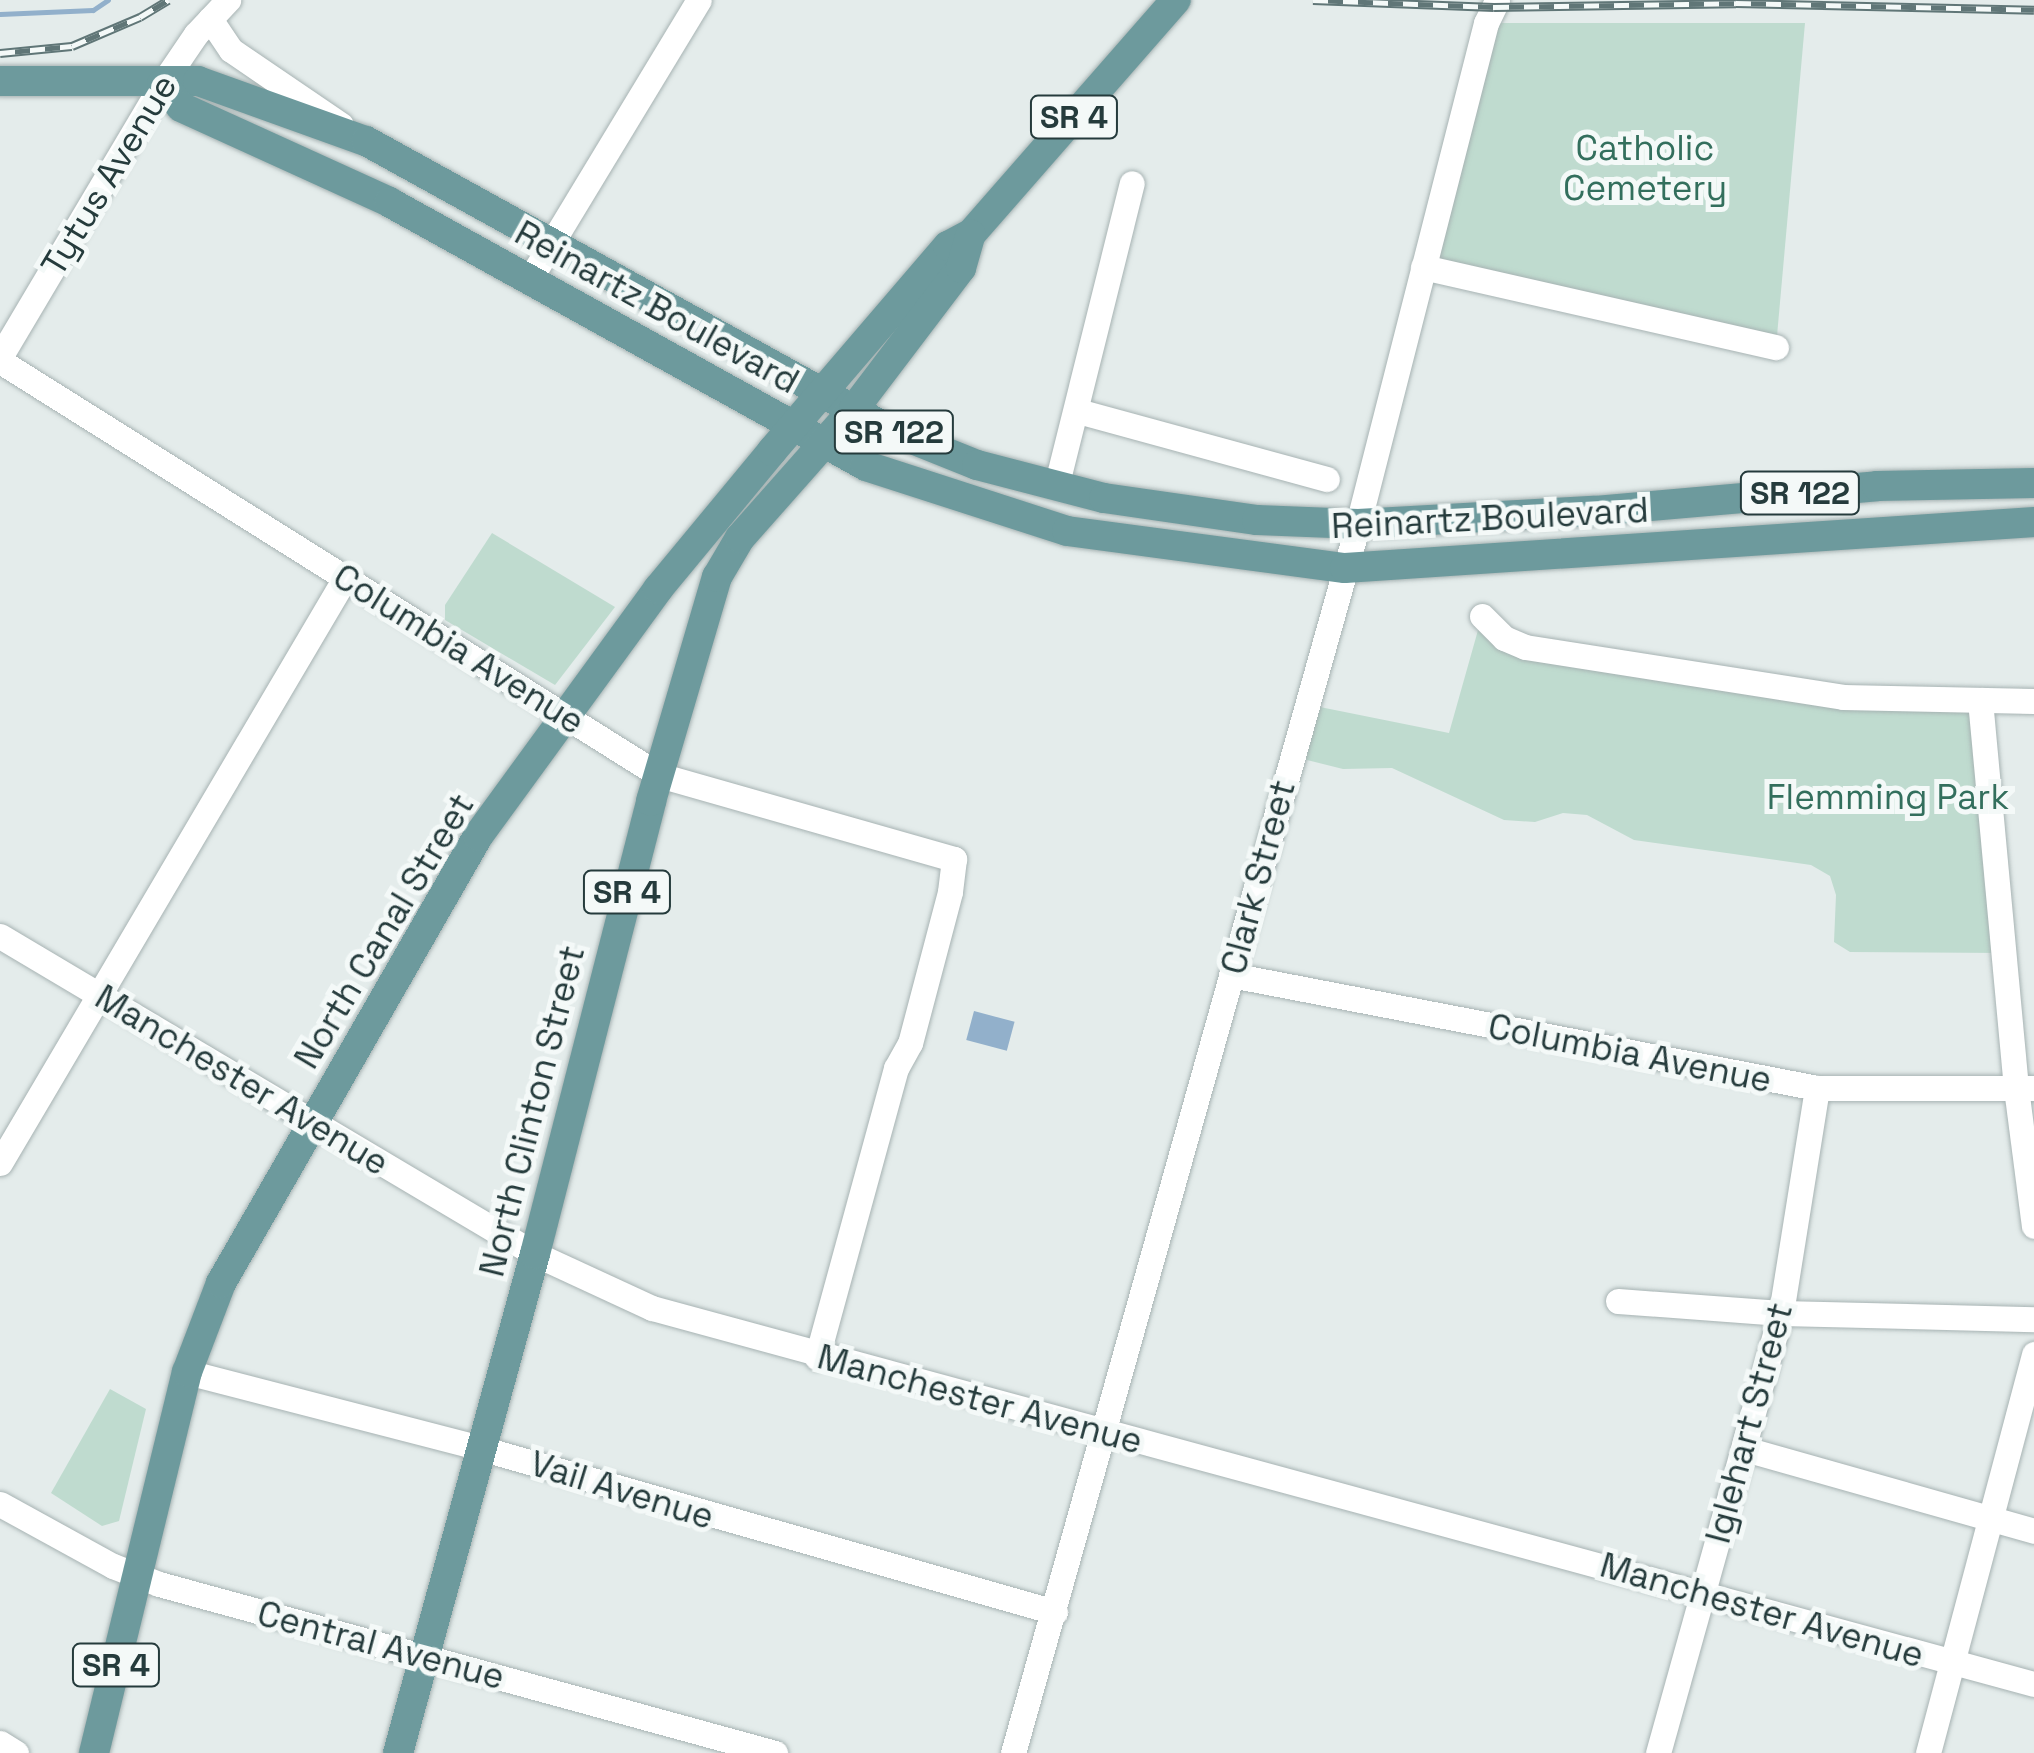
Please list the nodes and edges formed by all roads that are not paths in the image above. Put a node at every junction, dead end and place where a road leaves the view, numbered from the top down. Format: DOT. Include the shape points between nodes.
graph roads {
  1 [pos="699,0"];
  2 [pos="1176,0"];
  3 [pos="1497,0"];
  4 [pos="219,9"];
  5 [pos="0,81"];
  6 [pos="162,84"];
  7 [pos="366,142"];
  8 [pos="1132,183"];
  9 [pos="972,234"];
  10 [pos="554,241"];
  11 [pos="1423,267"];
  12 [pos="531,277"];
  13 [pos="1776,346"];
  14 [pos="0,359"];
  15 [pos="824,393"];
  16 [pos="854,410"];
  17 [pos="1078,412"];
  18 [pos="793,427"];
  19 [pos="823,443"];
  20 [pos="1327,479"];
  21 [pos="2034,483"];
  22 [pos="1056,487"];
  23 [pos="2034,522"];
  24 [pos="1358,524"];
  25 [pos="1345,568"];
  26 [pos="345,578"];
  27 [pos="1482,616"];
  28 [pos="1980,700"];
  29 [pos="2034,701"];
  30 [pos="569,717"];
  31 [pos="658,775"];
  32 [pos="0,936"];
  33 [pos="1231,975"];
  34 [pos="101,996"];
  35 [pos="1817,1088"];
  36 [pos="2025,1088"];
  37 [pos="314,1123"];
  38 [pos="0,1163"];
  39 [pos="2034,1226"];
  40 [pos="536,1254"];
  41 [pos="1618,1300"];
  42 [pos="1781,1313"];
  43 [pos="2034,1318"];
  44 [pos="2034,1354"];
  45 [pos="817,1356"];
  46 [pos="187,1372"];
  47 [pos="1105,1430"];
  48 [pos="480,1448"];
  49 [pos="1746,1449"];
  50 [pos="0,1504"];
  51 [pos="1991,1520"];
  52 [pos="2034,1532"];
  53 [pos="137,1576"];
  54 [pos="1702,1594"];
  55 [pos="1055,1612"];
  56 [pos="423,1656"];
  57 [pos="1954,1664"];
  58 [pos="2034,1684"];
  59 [pos="0,1743"];
  60 [pos="16,1753"];
  61 [pos="94,1753"];
  62 [pos="398,1753"];
  63 [pos="775,1753"];
  64 [pos="1013,1753"];
  65 [pos="1658,1753"];
  66 [pos="1928,1753"];
  1 -- 10 [label="street"];
  2 -- 9 [label="main road, SR 4"];
  3 -- 11 [label="street, Clark Street"];
  4 -- 6 [label="street, Tytus Avenue"];
  4 -- 7 [label="street" via="232,50"];
  5 -- 6 [label="main road, Reinartz Boulevard / SR 122"];
  6 -- 7 [label="main road, Reinartz Boulevard / SR 122" via="198,80"];
  6 -- 12 [label="main road, Reinartz Boulevard" via="182,107 389,202"];
  6 -- 14 [label="street, Tytus Avenue"];
  7 -- 10 [label="main road, Reinartz Boulevard / SR 122"];
  8 -- 17 [label="street"];
  9 -- 15 [label="main road, SR 4" via="948,246"];
  9 -- 16 [label="main road, SR 4" via="962,268"];
  10 -- 12 [label="street"];
  10 -- 15 [label="main road, Reinartz Boulevard / SR 122"];
  11 -- 13 [label="street"];
  11 -- 24 [label="street, Clark Street"];
  12 -- 18 [label="main road, Reinartz Boulevard"];
  14 -- 26 [label="street, Columbia Avenue"];
  15 -- 16 [label="main road, Reinartz Boulevard / SR 122"];
  15 -- 18 [label="main road, North Canal Street / SR 4"];
  16 -- 19 [label="main road, SR 4"];
  16 -- 22 [label="main road, Reinartz Boulevard / SR 122" via="924,446"];
  17 -- 20 [label="street"];
  17 -- 22 [label="street"];
  18 -- 19 [label="main road, Reinartz Boulevard"];
  18 -- 30 [label="main road, North Canal Street / SR 4" via="658,590"];
  19 -- 25 [label="main road, Reinartz Boulevard" via="866,466 1067,531"];
  19 -- 31 [label="main road, North Clinton Street / SR 4" via="723,564"];
  21 -- 24 [label="main road, Reinartz Boulevard / SR 122" via="1877,486"];
  22 -- 24 [label="main road, Reinartz Boulevard / SR 122" via="1257,520"];
  23 -- 25 [label="main road, Reinartz Boulevard"];
  24 -- 25 [label="street, Clark Street"];
  25 -- 33 [label="street, Clark Street"];
  26 -- 30 [label="street, Columbia Avenue"];
  26 -- 34 [label="street"];
  27 -- 28 [label="street" via="1525,647 1843,697"];
  28 -- 29 [label="street"];
  28 -- 36 [label="street"];
  30 -- 31 [label="street, Columbia Avenue"];
  30 -- 37 [label="main road, North Canal Street / SR 4" via="478,836"];
  31 -- 40 [label="main road, North Clinton Street / SR 4"];
  31 -- 45 [label="street, Columbia Avenue" via="954,859 910,1043 896,1068"];
  32 -- 34 [label="street, Manchester Avenue"];
  33 -- 35 [label="street, Columbia Avenue"];
  33 -- 47 [label="street, Clark Street"];
  34 -- 37 [label="street, Manchester Avenue"];
  34 -- 38 [label="street"];
  35 -- 36 [label="street, Columbia Avenue"];
  35 -- 42 [label="street, Iglehart Street"];
  36 -- 39 [label="street"];
  37 -- 40 [label="street, Manchester Avenue"];
  37 -- 46 [label="main road, North Canal Street / SR 4" via="221,1284"];
  40 -- 45 [label="street, Manchester Avenue" via="652,1308"];
  40 -- 48 [label="main road, North Clinton Street / SR 4"];
  41 -- 42 [label="street"];
  42 -- 43 [label="street"];
  42 -- 49 [label="street, Iglehart Street"];
  44 -- 51 [label="street"];
  45 -- 47 [label="street, Manchester Avenue"];
  46 -- 48 [label="street, Vail Avenue"];
  46 -- 53 [label="main road, North Canal Street / SR 4"];
  47 -- 54 [label="street, Manchester Avenue"];
  47 -- 55 [label="street, Clark Street"];
  48 -- 55 [label="street, Vail Avenue"];
  48 -- 56 [label="main road, North Clinton Street / SR 4"];
  49 -- 51 [label="street"];
  49 -- 54 [label="street, Iglehart Street"];
  50 -- 53 [label="street, Central Avenue"];
  51 -- 52 [label="street"];
  51 -- 57 [label="street"];
  53 -- 56 [label="street, Central Avenue"];
  53 -- 61 [label="main road, SR 4"];
  54 -- 57 [label="street, Manchester Avenue"];
  54 -- 65 [label="street, Iglehart Street"];
  55 -- 64 [label="street, Clark Street"];
  56 -- 62 [label="main road, SR 4"];
  56 -- 63 [label="street, Central Avenue"];
  57 -- 58 [label="street, Manchester Avenue"];
  57 -- 66 [label="street"];
  59 -- 60 [label="street"];
}
